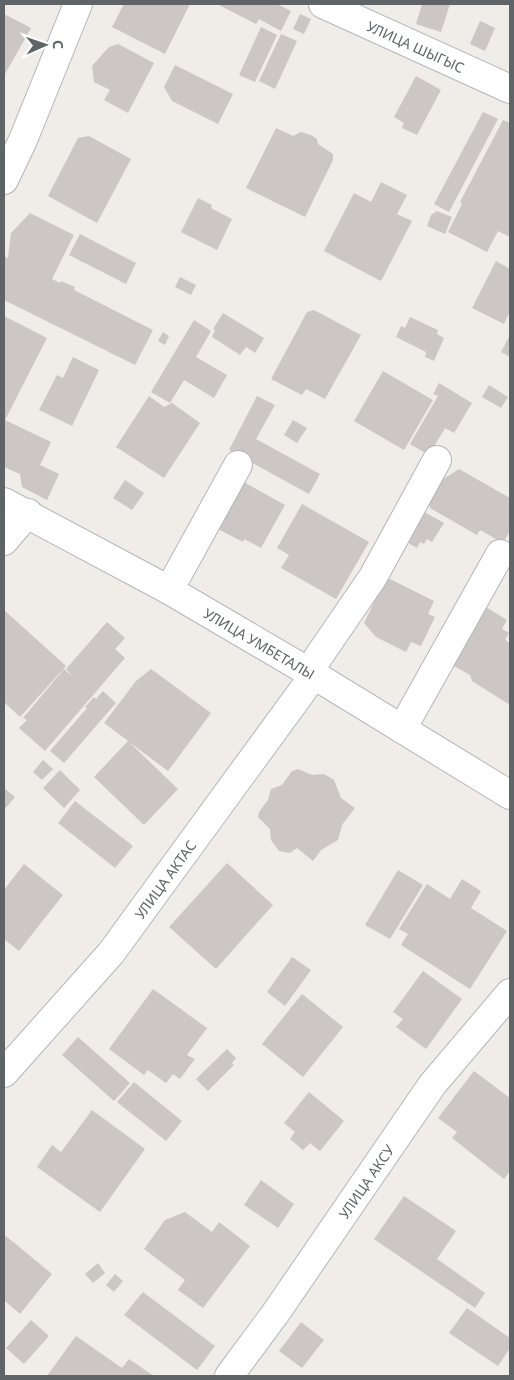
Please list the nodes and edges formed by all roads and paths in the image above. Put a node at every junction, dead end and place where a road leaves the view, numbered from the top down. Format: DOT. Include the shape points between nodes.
graph roads {
  1 [pos="78,4"];
  2 [pos="323,4"];
  3 [pos="510,89"];
  4 [pos="14,135"];
  5 [pos="4,180"];
  6 [pos="437,460"];
  7 [pos="238,465"];
  8 [pos="16,507"];
  9 [pos="4,541"];
  10 [pos="500,554"];
  11 [pos="168,590"];
  12 [pos="311,673"];
  13 [pos="402,729"];
  14 [pos="510,795"];
  15 [pos="510,993"];
  16 [pos="4,1073"];
  17 [pos="229,1376"];
  1 -- 4 [label="street"];
  2 -- 3 [label="street, УЛИЦА ШЫГЫС"];
  4 -- 5 [label="street"];
  6 -- 12 [label="street, УЛИЦА АКТАС" via="373,577"];
  7 -- 11 [label="street"];
  8 -- 9 [label="street"];
  8 -- 11 [label="street, УЛИЦА УМБЕТАЛЫ"];
  10 -- 13 [label="street"];
  11 -- 12 [label="street, УЛИЦА УМБЕТАЛЫ"];
  12 -- 13 [label="street, УЛИЦА УМБЕТАЛЫ"];
  12 -- 16 [label="street, УЛИЦА АКТАС" via="111,953"];
  13 -- 14 [label="street, УЛИЦА УМБЕТАЛЫ"];
  15 -- 17 [label="street, УЛИЦА АКСУ" via="432,1085"];
}
